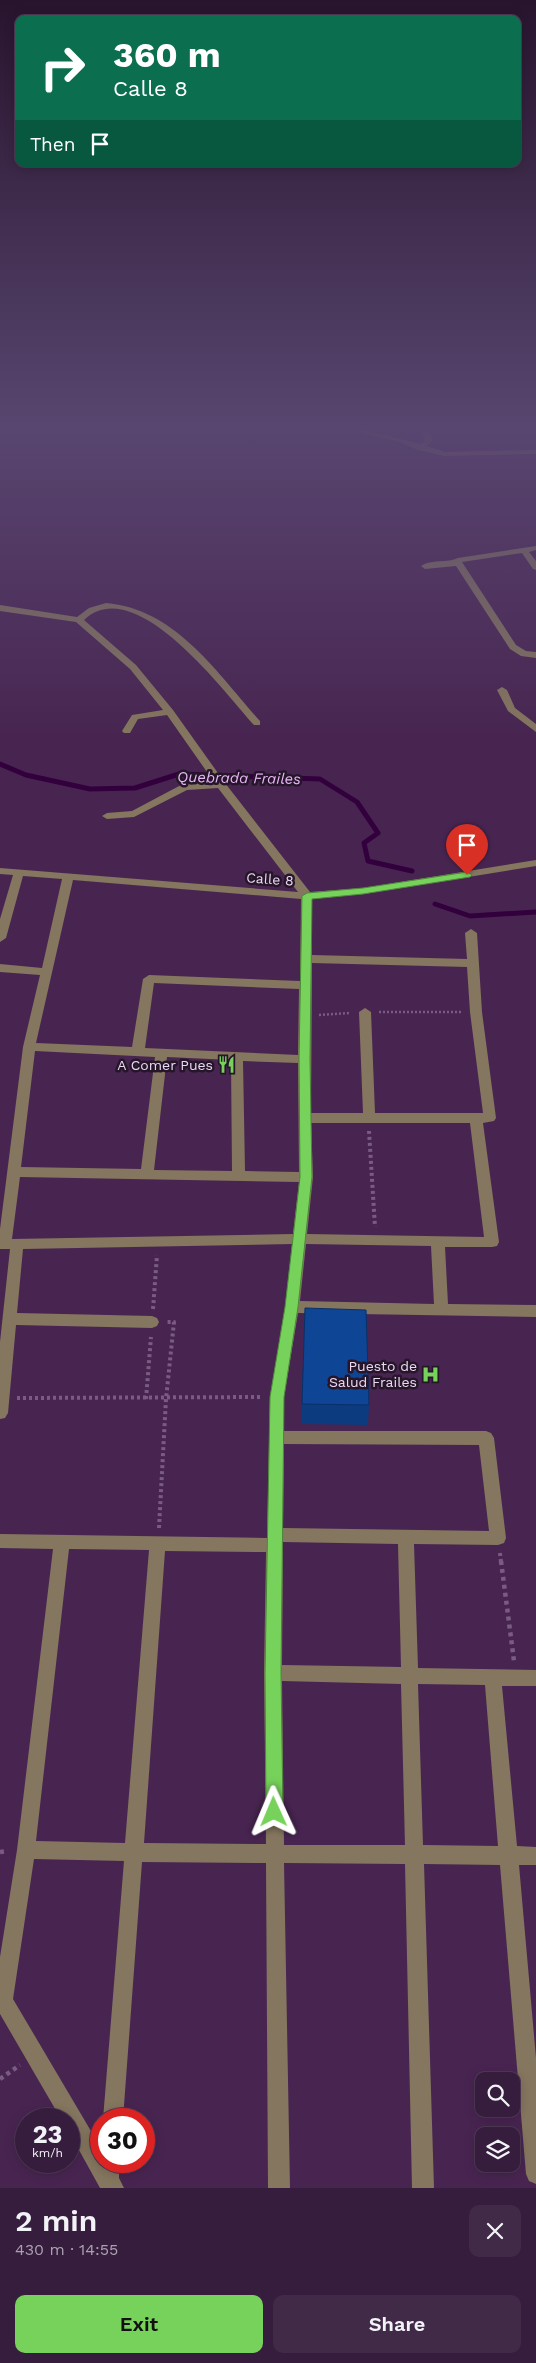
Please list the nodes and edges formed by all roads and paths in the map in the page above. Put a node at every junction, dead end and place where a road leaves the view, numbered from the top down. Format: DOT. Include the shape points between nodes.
graph roads {
  1 [pos="536,548"];
  2 [pos="524,550"];
  3 [pos="458,563"];
  4 [pos="425,566"];
  5 [pos="536,566"];
  6 [pos="0,608"];
  7 [pos="80,620"];
  8 [pos="536,655"];
  9 [pos="502,690"];
  10 [pos="170,712"];
  11 [pos="256,723"];
  12 [pos="536,729"];
  13 [pos="127,731"];
  14 [pos="220,782"];
  15 [pos="107,816"];
  16 [pos="536,863"];
  17 [pos="0,871"];
  18 [pos="20,874"];
  19 [pos="68,878"];
  20 [pos="307,896"];
  21 [pos="471,933"];
  22 [pos="0,938"];
  23 [pos="307,959"];
  24 [pos="472,963"];
  25 [pos="0,968"];
  26 [pos="46,972"];
  27 [pos="306,985"];
  28 [pos="366,1012"];
  29 [pos="476,1012"];
  30 [pos="306,1016"];
  31 [pos="29,1046"];
  32 [pos="138,1051"];
  33 [pos="162,1052"];
  34 [pos="237,1055"];
  35 [pos="304,1059"];
  36 [pos="306,1118"];
  37 [pos="368,1118"];
  38 [pos="476,1119"];
  39 [pos="14,1172"];
  40 [pos="147,1173"];
  41 [pos="239,1176"];
  42 [pos="306,1177"];
  43 [pos="300,1239"];
  44 [pos="376,1239"];
  45 [pos="438,1240"];
  46 [pos="8,1244"];
  47 [pos="292,1307"];
  48 [pos="441,1309"];
  49 [pos="536,1311"];
  50 [pos="9,1319"];
  51 [pos="152,1322"];
  52 [pos="277,1397"];
  53 [pos="2,1398"];
  54 [pos="166,1399"];
  55 [pos="0,1413"];
  56 [pos="276,1437"];
  57 [pos="406,1537"];
  58 [pos="498,1538"];
  59 [pos="0,1540"];
  60 [pos="276,1540"];
  61 [pos="62,1542"];
  62 [pos="158,1544"];
  63 [pos="273,1673"];
  64 [pos="410,1676"];
  65 [pos="493,1677"];
  66 [pos="516,1678"];
  67 [pos="536,1678"];
  68 [pos="26,1850"];
  69 [pos="275,1852"];
  70 [pos="135,1853"];
  71 [pos="414,1854"];
  72 [pos="508,1855"];
  73 [pos="536,1856"];
  74 [pos="2,1998"];
  75 [pos="33,2055"];
  76 [pos="0,2079"];
  77 [pos="114,2108"];
  78 [pos="536,2174"];
  79 [pos="110,2185"];
  80 [pos="279,2188"];
  81 [pos="423,2188"];
  1 -- 2 [label="street"];
  2 -- 3 [label="street" via="458,560"];
  2 -- 5 [label="street"];
  3 -- 4 [label="street"];
  3 -- 8 [label="street" via="513,647 524,654"];
  6 -- 7 [label="street"];
  7 -- 10 [label="street" via="132,666"];
  7 -- 11 [label="street" via="88,611 100,606 140,613 169,630"];
  9 -- 12 [label="street" via="511,709"];
  10 -- 13 [label="street" via="136,712"];
  10 -- 14 [label="street"];
  14 -- 15 [label="street" via="185,787 134,814"];
  14 -- 20 [label="street"];
  16 -- 20 [label="street, Calle 8" via="363,891"];
  17 -- 18 [label="street, Calle 8"];
  18 -- 19 [label="street, Calle 8"];
  18 -- 22 [label="street"];
  19 -- 20 [label="street, Calle 8"];
  19 -- 26 [label="street"];
  20 -- 23 [label="street"];
  21 -- 24 [label="street"];
  23 -- 24 [label="street"];
  23 -- 27 [label="street"];
  24 -- 29 [label="street"];
  25 -- 26 [label="street"];
  26 -- 31 [label="street"];
  27 -- 30 [label="street"];
  27 -- 32 [label="street" via="149,979"];
  28 -- 29 [label="path"];
  28 -- 30 [label="path"];
  28 -- 37 [label="street"];
  29 -- 38 [label="street" via="490,1118"];
  30 -- 35 [label="street"];
  31 -- 32 [label="street"];
  31 -- 39 [label="street"];
  32 -- 33 [label="street"];
  33 -- 34 [label="street"];
  33 -- 40 [label="street"];
  34 -- 35 [label="street"];
  34 -- 41 [label="street"];
  35 -- 36 [label="street"];
  36 -- 37 [label="street"];
  36 -- 42 [label="street"];
  37 -- 38 [label="street"];
  37 -- 44 [label="path"];
  38 -- 45 [label="street" via="492,1242"];
  39 -- 40 [label="street"];
  39 -- 46 [label="street"];
  40 -- 41 [label="street"];
  41 -- 42 [label="street"];
  42 -- 43 [label="street"];
  43 -- 44 [label="street"];
  43 -- 46 [label="street"];
  43 -- 47 [label="street"];
  44 -- 45 [label="street"];
  45 -- 48 [label="street"];
  46 -- 50 [label="street"];
  47 -- 48 [label="street"];
  47 -- 52 [label="street"];
  48 -- 49 [label="street"];
  50 -- 51 [label="street"];
  50 -- 53 [label="street"];
  51 -- 54 [label="path" via="174,1322"];
  52 -- 54 [label="path"];
  52 -- 56 [label="street"];
  53 -- 54 [label="path"];
  53 -- 55 [label="street"];
  54 -- 62 [label="path"];
  56 -- 58 [label="street" via="486,1438"];
  56 -- 60 [label="street"];
  57 -- 58 [label="street"];
  57 -- 60 [label="street"];
  57 -- 64 [label="street"];
  58 -- 66 [label="path"];
  59 -- 61 [label="street"];
  60 -- 62 [label="street"];
  60 -- 63 [label="street"];
  61 -- 62 [label="street"];
  61 -- 68 [label="street"];
  62 -- 70 [label="street"];
  63 -- 64 [label="street"];
  63 -- 69 [label="street"];
  64 -- 65 [label="street"];
  64 -- 71 [label="street"];
  65 -- 66 [label="street"];
  65 -- 72 [label="street"];
  66 -- 67 [label="street"];
  68 -- 70 [label="street"];
  68 -- 74 [label="street"];
  69 -- 70 [label="street"];
  69 -- 71 [label="street"];
  69 -- 80 [label="street"];
  70 -- 77 [label="street"];
  71 -- 72 [label="street"];
  71 -- 81 [label="street"];
  72 -- 73 [label="street"];
  72 -- 78 [label="street"];
  74 -- 75 [label="street"];
  75 -- 76 [label="path"];
  75 -- 79 [label="street"];
}
